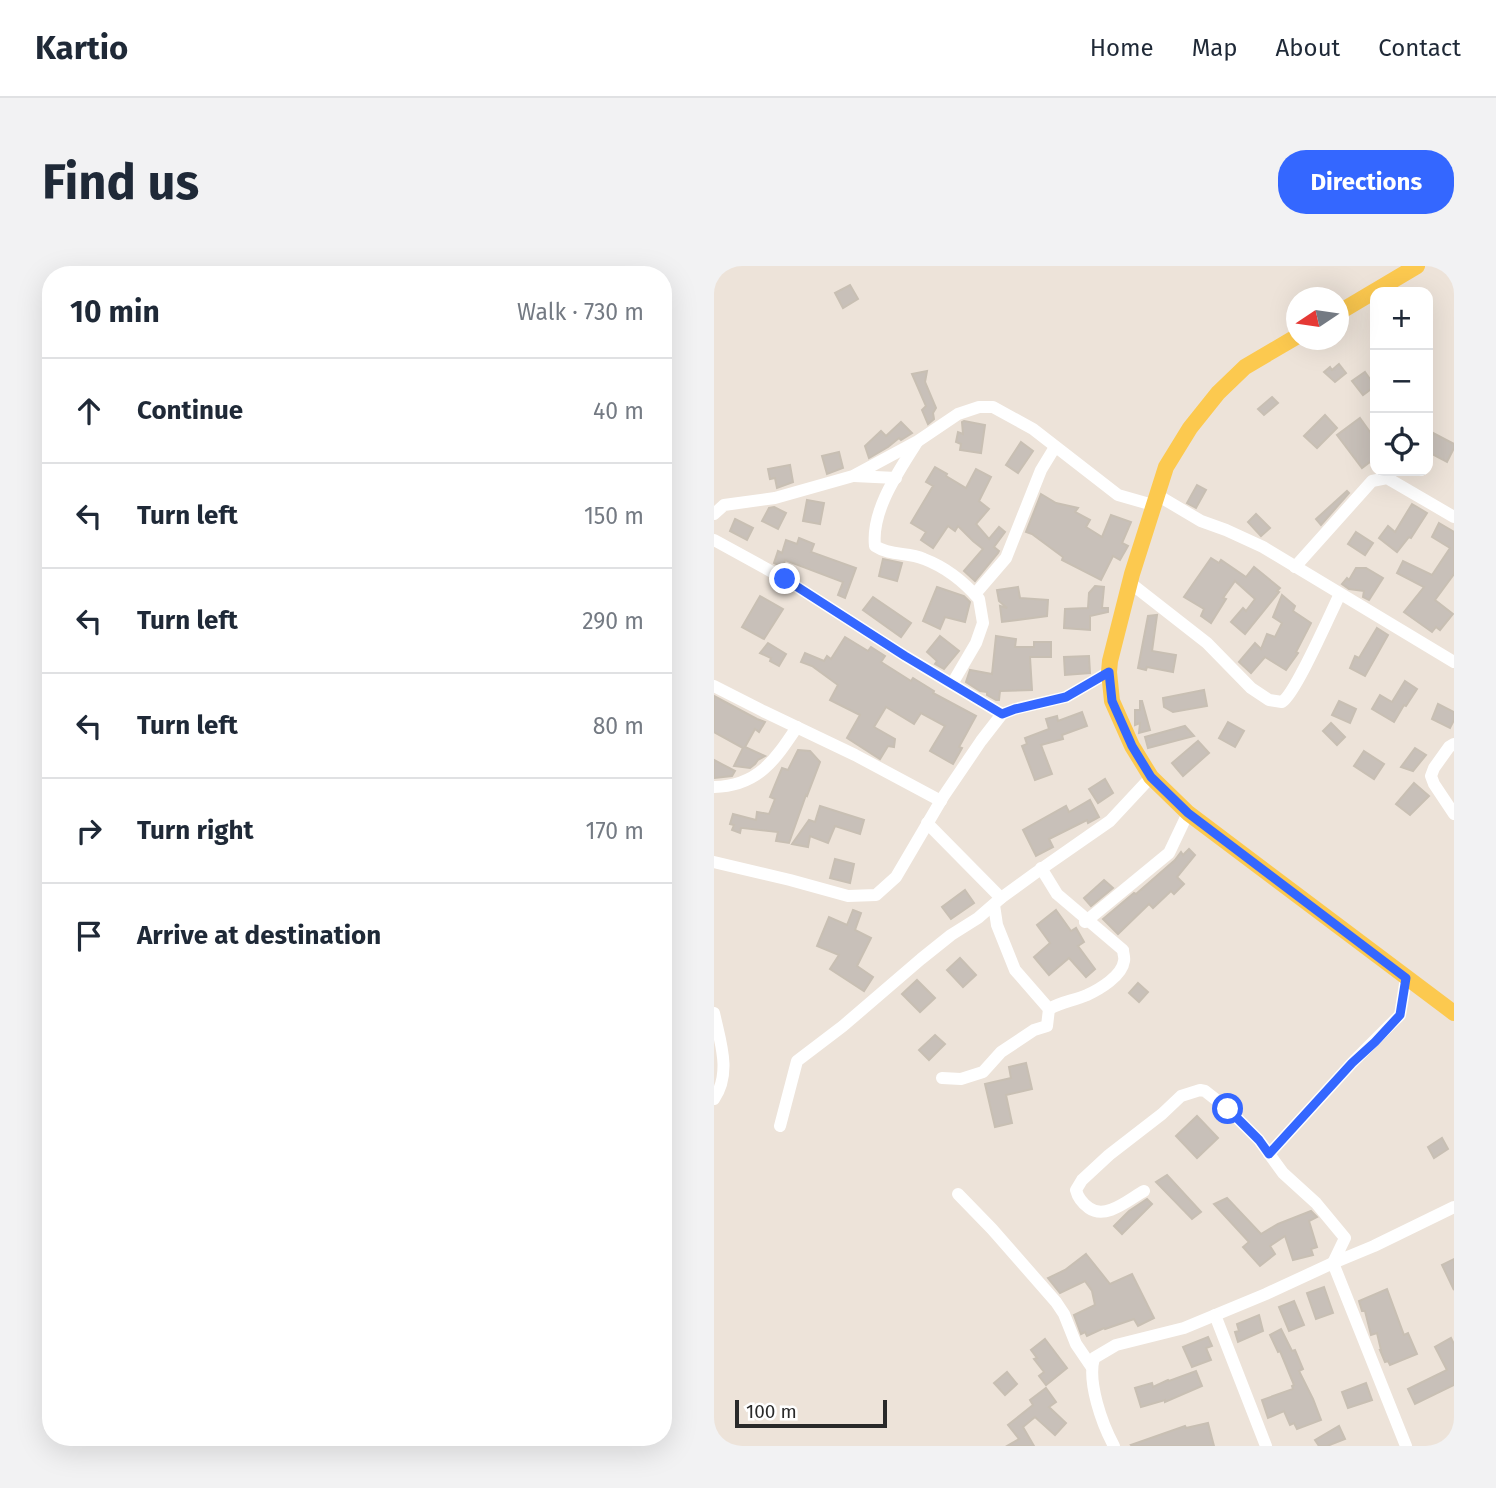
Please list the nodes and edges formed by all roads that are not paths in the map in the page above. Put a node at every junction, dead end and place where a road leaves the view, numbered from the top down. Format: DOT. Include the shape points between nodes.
graph roads {
  1 [pos="1417,266"];
  2 [pos="1349,307"];
  3 [pos="1286,343"];
  4 [pos="918,441"];
  5 [pos="1055,447"];
  6 [pos="853,476"];
  7 [pos="896,478"];
  8 [pos="1155,500"];
  9 [pos="714,514"];
  10 [pos="1454,517"];
  11 [pos="714,540"];
  12 [pos="1295,567"];
  13 [pos="1129,582"];
  14 [pos="975,594"];
  15 [pos="1340,594"];
  16 [pos="1454,662"];
  17 [pos="1109,672"];
  18 [pos="952,684"];
  19 [pos="714,686"];
  20 [pos="1002,714"];
  21 [pos="797,727"];
  22 [pos="1454,744"];
  23 [pos="1151,777"];
  24 [pos="714,787"];
  25 [pos="941,801"];
  26 [pos="1188,813"];
  27 [pos="1454,814"];
  28 [pos="927,823"];
  29 [pos="714,862"];
  30 [pos="1041,869"];
  31 [pos="997,901"];
  32 [pos="1086,921"];
  33 [pos="1406,978"];
  34 [pos="1049,1010"];
  35 [pos="714,1013"];
  36 [pos="1454,1013"];
  37 [pos="719,1069"];
  38 [pos="942,1078"];
  39 [pos="714,1098"];
  40 [pos="780,1126"];
  41 [pos="1269,1154"];
  42 [pos="1144,1191"];
  43 [pos="958,1194"];
  44 [pos="1454,1207"];
  45 [pos="1333,1263"];
  46 [pos="1215,1315"];
  47 [pos="1091,1366"];
  48 [pos="1114,1446"];
  49 [pos="1266,1446"];
  50 [pos="1406,1446"];
  1 -- 2 [label="main road"];
  3 -- 8 [label="main road" via="1245,367 1218,393 1166,467"];
  4 -- 5 [label="street" via="958,414 993,407"];
  4 -- 6 [label="street"];
  4 -- 7 [label="street"];
  5 -- 8 [label="street" via="1118,495"];
  5 -- 14 [label="street" via="1041,470 1006,558"];
  6 -- 7 [label="street"];
  6 -- 9 [label="street" via="775,498 724,505"];
  7 -- 14 [label="street" via="880,507 875,545 883,551 923,558"];
  8 -- 12 [label="street" via="1263,547"];
  8 -- 13 [label="main road"];
  10 -- 12 [label="street" via="1387,478 1378,479"];
  11 -- 18 [label="street"];
  12 -- 15 [label="street"];
  13 -- 15 [label="street" via="1207,643 1251,688 1282,702"];
  13 -- 17 [label="main road"];
  14 -- 18 [label="street" via="983,623"];
  15 -- 16 [label="street"];
  17 -- 20 [label="street" via="1066,697"];
  17 -- 23 [label="main road" via="1112,701"];
  18 -- 20 [label="street"];
  19 -- 21 [label="street"];
  20 -- 25 [label="street"];
  21 -- 24 [label="street" via="766,769 740,784"];
  21 -- 25 [label="street"];
  22 -- 27 [label="street" via="1431,776"];
  23 -- 26 [label="main road"];
  23 -- 30 [label="street" via="1110,821"];
  25 -- 28 [label="street"];
  26 -- 32 [label="street" via="1169,853"];
  26 -- 33 [label="main road"];
  28 -- 29 [label="street" via="896,877 876,895 848,896"];
  28 -- 31 [label="street"];
  30 -- 31 [label="street"];
  30 -- 32 [label="street" via="1057,894"];
  31 -- 34 [label="street" via="997,925 1015,970"];
  31 -- 40 [label="street" via="797,1061"];
  32 -- 34 [label="street" via="1123,950 1125,960 1120,972 1087,995"];
  33 -- 36 [label="main road"];
  33 -- 41 [label="street" via="1400,1015"];
  34 -- 38 [label="street" via="1047,1026 1001,1052 983,1072 961,1079"];
  35 -- 37 [label="street" via="723,1056"];
  37 -- 39 [label="street" via="722,1081"];
  41 -- 42 [label="street" via="1228,1109 1205,1091 1195,1091 1181,1096 1109,1155 1076,1190 1086,1206 1100,1212"];
  41 -- 45 [label="street" via="1345,1238"];
  43 -- 47 [label="street" via="1056,1302"];
  44 -- 45 [label="street"];
  45 -- 46 [label="street"];
  45 -- 50 [label="street"];
  46 -- 47 [label="street" via="1116,1345 1094,1358"];
  46 -- 49 [label="street"];
  47 -- 48 [label="street" via="1098,1410"];
}
